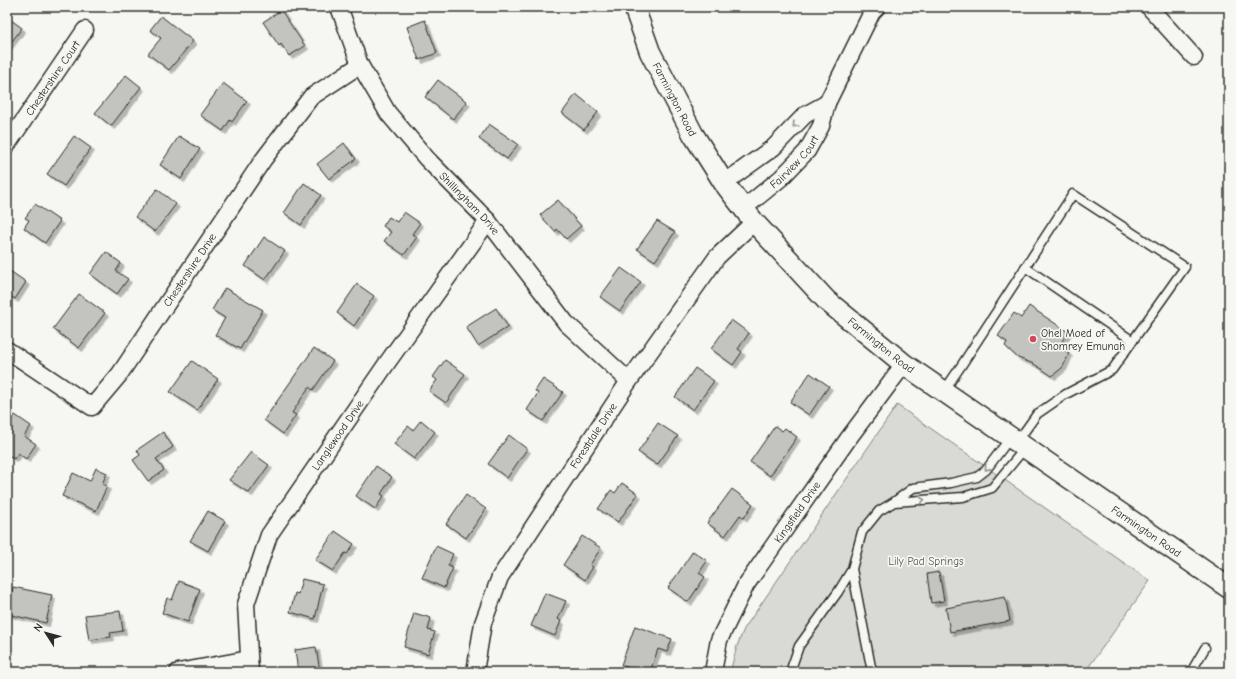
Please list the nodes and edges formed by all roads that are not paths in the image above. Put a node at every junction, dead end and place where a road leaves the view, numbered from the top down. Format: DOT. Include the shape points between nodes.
graph roads {
  1 [pos="339,7"];
  2 [pos="634,7"];
  3 [pos="877,7"];
  4 [pos="1150,7"];
  5 [pos="85,30"];
  6 [pos="1194,57"];
  7 [pos="360,65"];
  8 [pos="827,103"];
  9 [pos="7,145"];
  10 [pos="724,183"];
  11 [pos="749,216"];
  12 [pos="488,221"];
  13 [pos="1025,267"];
  14 [pos="1133,341"];
  15 [pos="7,350"];
  16 [pos="904,364"];
  17 [pos="629,381"];
  18 [pos="943,391"];
  19 [pos="1018,442"];
  20 [pos="941,484"];
  21 [pos="943,498"];
  22 [pos="894,502"];
  23 [pos="852,569"];
  24 [pos="1229,588"];
  25 [pos="1205,648"];
  26 [pos="250,665"];
  27 [pos="178,672"];
  28 [pos="475,672"];
  29 [pos="713,672"];
  30 [pos="790,672"];
  31 [pos="872,672"];
  32 [pos="1191,672"];
  1 -- 7 [label="street, Shillingham Drive"];
  2 -- 10 [label="street, Farmington Road" via="650,52 693,134"];
  3 -- 8 [label="street, Fairview Court" via="872,12"];
  4 -- 6 [label="street"];
  5 -- 9 [label="street, Chestershire Court"];
  7 -- 12 [label="street, Shillingham Drive" via="388,113 427,159"];
  7 -- 15 [label="street, Chestershire Drive" via="311,97 263,160 119,375 92,406"];
  8 -- 10 [label="street, Fairview Court, one-way" via="805,115 774,147"];
  8 -- 11 [label="street, Fairview Court" via="821,126 807,151"];
  10 -- 11 [label="street, Farmington Road"];
  11 -- 16 [label="street, Farmington Road" via="827,300"];
  11 -- 17 [label="street, Forestdale Drive"];
  12 -- 17 [label="street, Shillingham Drive" via="566,323"];
  12 -- 26 [label="street, Langlewood Drive" via="269,535 246,604"];
  13 -- 14 [label="lane"];
  13 -- 14 [label="lane" via="1073,194 1185,267"];
  13 -- 18 [label="lane"];
  14 -- 19 [label="lane" via="1112,370 1066,394 1036,414"];
  16 -- 18 [label="street, Farmington Road"];
  16 -- 29 [label="street, Kingsfield Drive" via="746,585 719,640"];
  17 -- 28 [label="street, Forestdale Drive" via="500,577 483,623"];
  18 -- 19 [label="street, Farmington Road"];
  19 -- 20 [label="lane, one-way" via="977,477"];
  19 -- 21 [label="lane" via="992,488 963,497"];
  19 -- 24 [label="street, Farmington Road"];
  20 -- 21 [label="lane"];
  20 -- 22 [label="lane" via="913,488"];
  22 -- 21 [label="lane, one-way"];
  22 -- 23 [label="lane" via="879,511 862,532"];
  23 -- 30 [label="lane" via="800,646"];
  23 -- 31 [label="lane"];
  25 -- 32 [label="lane"];
  26 -- 27 [label="street"];
}
